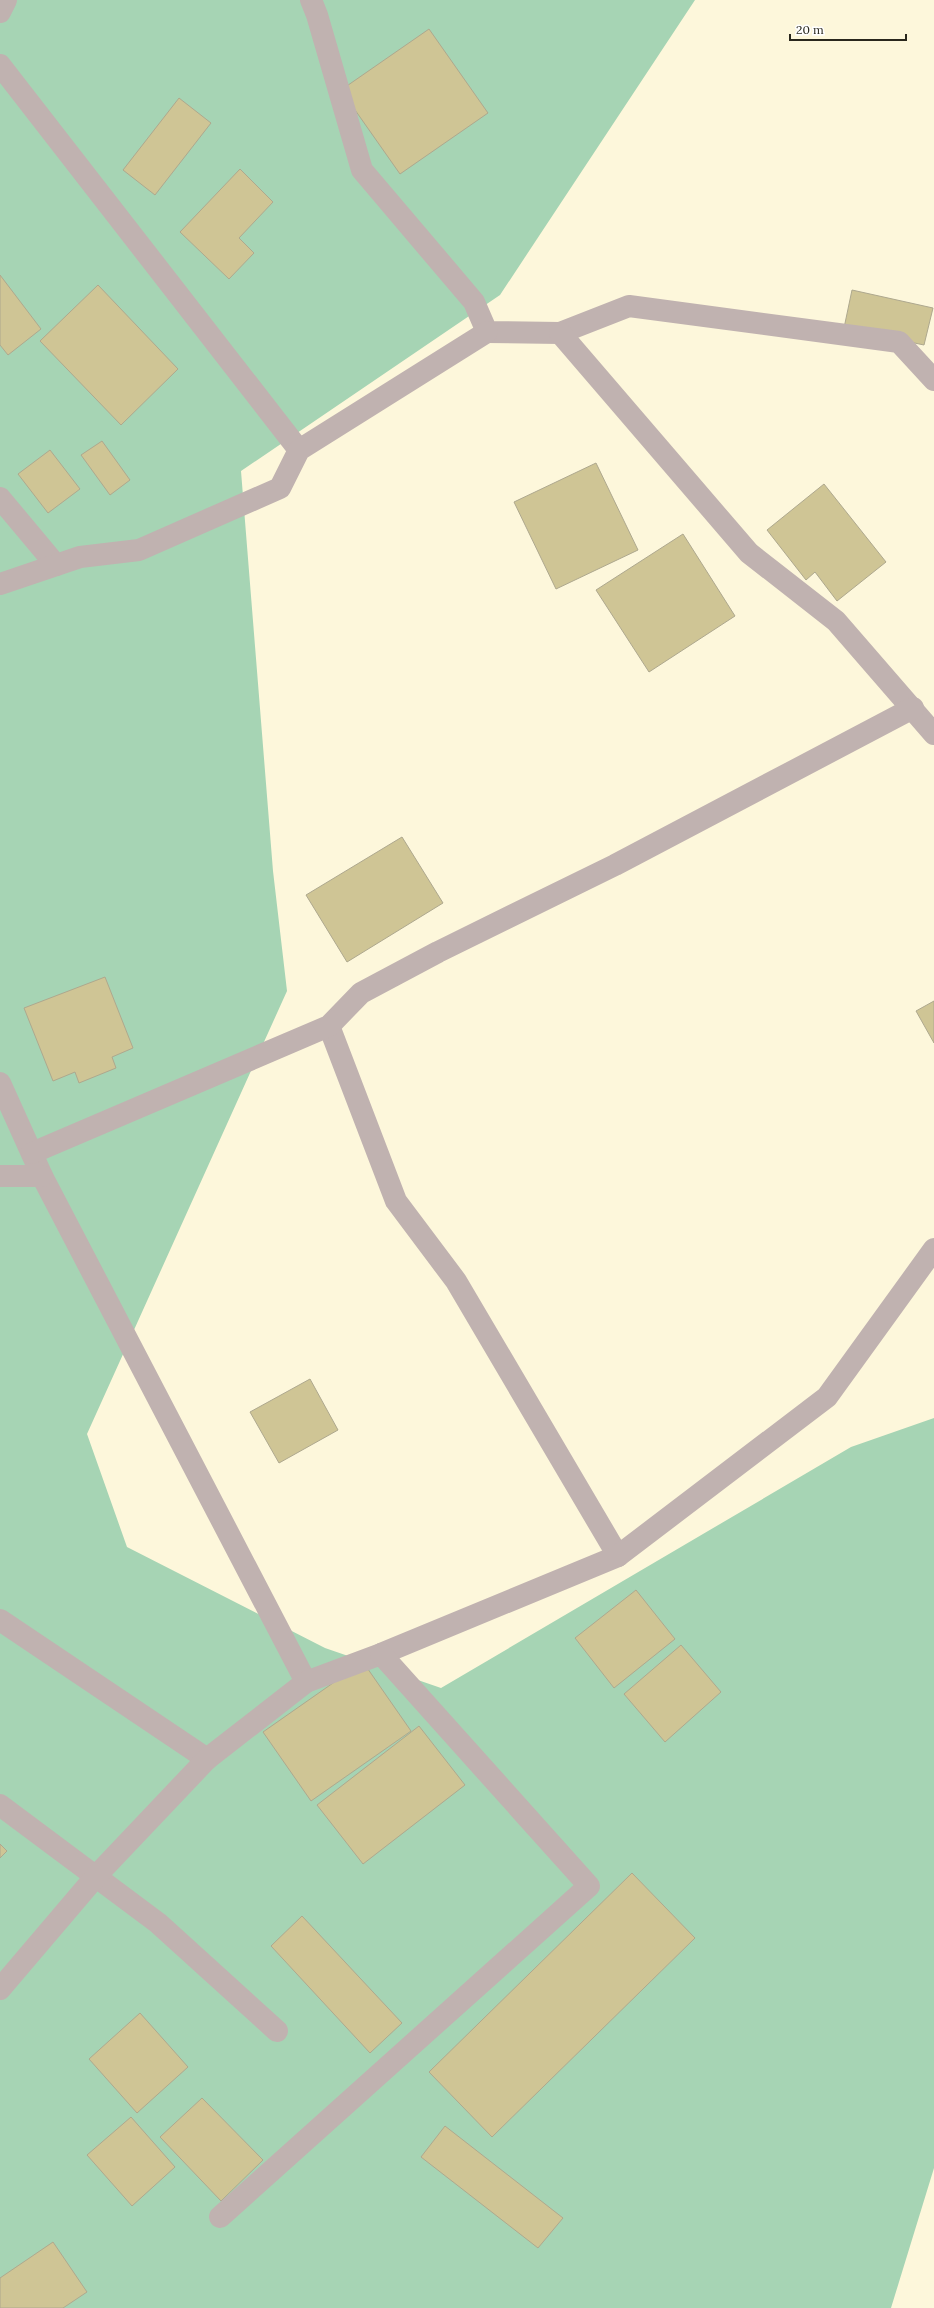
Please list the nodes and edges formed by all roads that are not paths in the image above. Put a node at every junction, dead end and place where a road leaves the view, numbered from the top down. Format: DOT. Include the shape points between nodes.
graph roads {
  1 [pos="6,0"];
  2 [pos="311,0"];
  3 [pos="0,12"];
  4 [pos="0,65"];
  5 [pos="487,332"];
  6 [pos="560,332"];
  7 [pos="934,380"];
  8 [pos="299,450"];
  9 [pos="0,498"];
  10 [pos="56,565"];
  11 [pos="0,584"];
  12 [pos="913,708"];
  13 [pos="934,734"];
  14 [pos="329,1026"];
  15 [pos="0,1083"];
  16 [pos="32,1153"];
  17 [pos="0,1176"];
  18 [pos="42,1176"];
  19 [pos="934,1249"];
  20 [pos="618,1556"];
  21 [pos="0,1620"];
  22 [pos="381,1654"];
  23 [pos="306,1682"];
  24 [pos="207,1759"];
  25 [pos="0,1805"];
  26 [pos="97,1875"];
  27 [pos="0,1989"];
  28 [pos="277,2031"];
  29 [pos="220,2218"];
  1 -- 3 [label="street"];
  2 -- 5 [label="street" via="362,170 474,302"];
  4 -- 8 [label="street"];
  5 -- 6 [label="street"];
  5 -- 8 [label="street"];
  6 -- 7 [label="street" via="629,306 899,342"];
  6 -- 12 [label="street" via="749,554 836,621"];
  8 -- 10 [label="street" via="280,488 139,550 80,557"];
  9 -- 10 [label="street"];
  10 -- 11 [label="street"];
  12 -- 13 [label="street"];
  12 -- 14 [label="street" via="615,865 361,993"];
  14 -- 16 [label="street"];
  14 -- 20 [label="street" via="396,1201 456,1281"];
  15 -- 16 [label="street"];
  16 -- 18 [label="street"];
  17 -- 18 [label="street"];
  18 -- 23 [label="street"];
  19 -- 20 [label="street" via="827,1397"];
  20 -- 22 [label="street"];
  21 -- 24 [label="street"];
  22 -- 23 [label="street"];
  22 -- 29 [label="street" via="589,1886"];
  23 -- 24 [label="street"];
  24 -- 26 [label="street"];
  25 -- 26 [label="street"];
  26 -- 27 [label="street"];
  26 -- 28 [label="street" via="158,1923"];
}
